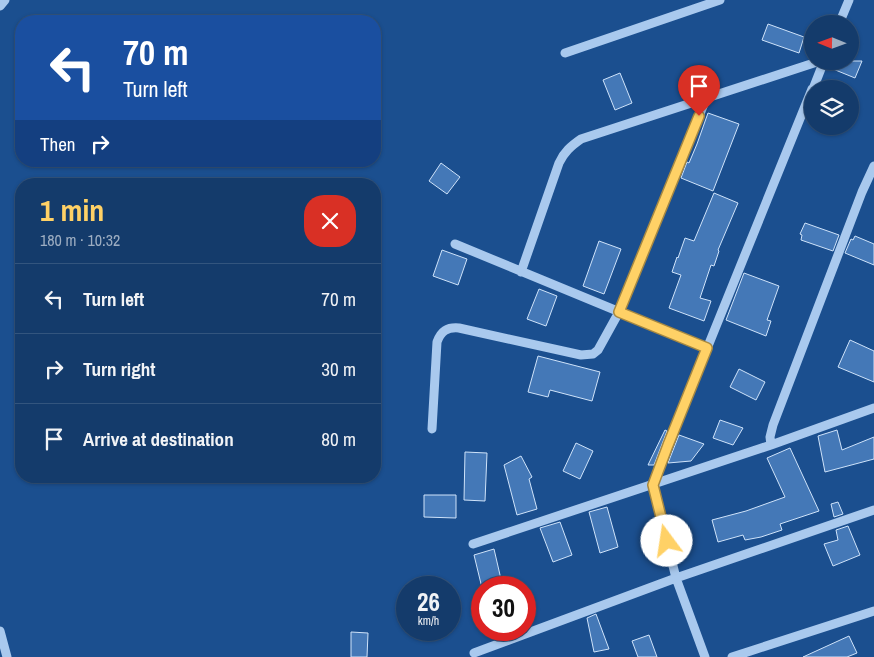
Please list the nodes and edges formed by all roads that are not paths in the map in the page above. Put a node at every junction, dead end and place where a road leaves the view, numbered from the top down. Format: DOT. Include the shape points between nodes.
graph roads {
  1 [pos="5,0"];
  2 [pos="720,0"];
  3 [pos="849,0"];
  4 [pos="0,6"];
  5 [pos="843,15"];
  6 [pos="565,53"];
  7 [pos="804,67"];
  8 [pos="706,99"];
  9 [pos="804,111"];
  10 [pos="874,166"];
  11 [pos="455,244"];
  12 [pos="521,272"];
  13 [pos="619,312"];
  14 [pos="707,348"];
  15 [pos="874,408"];
  16 [pos="432,429"];
  17 [pos="771,445"];
  18 [pos="653,485"];
  19 [pos="874,510"];
  20 [pos="473,544"];
  21 [pos="676,578"];
  22 [pos="874,610"];
  23 [pos="0,631"];
  24 [pos="474,653"];
  25 [pos="7,657"];
  26 [pos="705,657"];
  27 [pos="732,657"];
  1 -- 4 [label="street"];
  2 -- 6 [label="street"];
  3 -- 5 [label="street"];
  7 -- 8 [label="street"];
  8 -- 12 [label="street" via="581,139 572,145 559,163"];
  8 -- 13 [label="street"];
  9 -- 14 [label="street"];
  10 -- 17 [label="street" via="773,425"];
  11 -- 12 [label="street"];
  12 -- 13 [label="street"];
  13 -- 14 [label="street"];
  13 -- 16 [label="street" via="598,350 588,356 459,328 445,330 437,342"];
  14 -- 18 [label="street"];
  15 -- 17 [label="street"];
  17 -- 18 [label="street"];
  18 -- 20 [label="street"];
  18 -- 21 [label="street"];
  19 -- 21 [label="street"];
  21 -- 24 [label="street"];
  21 -- 26 [label="street"];
  22 -- 27 [label="street"];
  23 -- 25 [label="street"];
}
